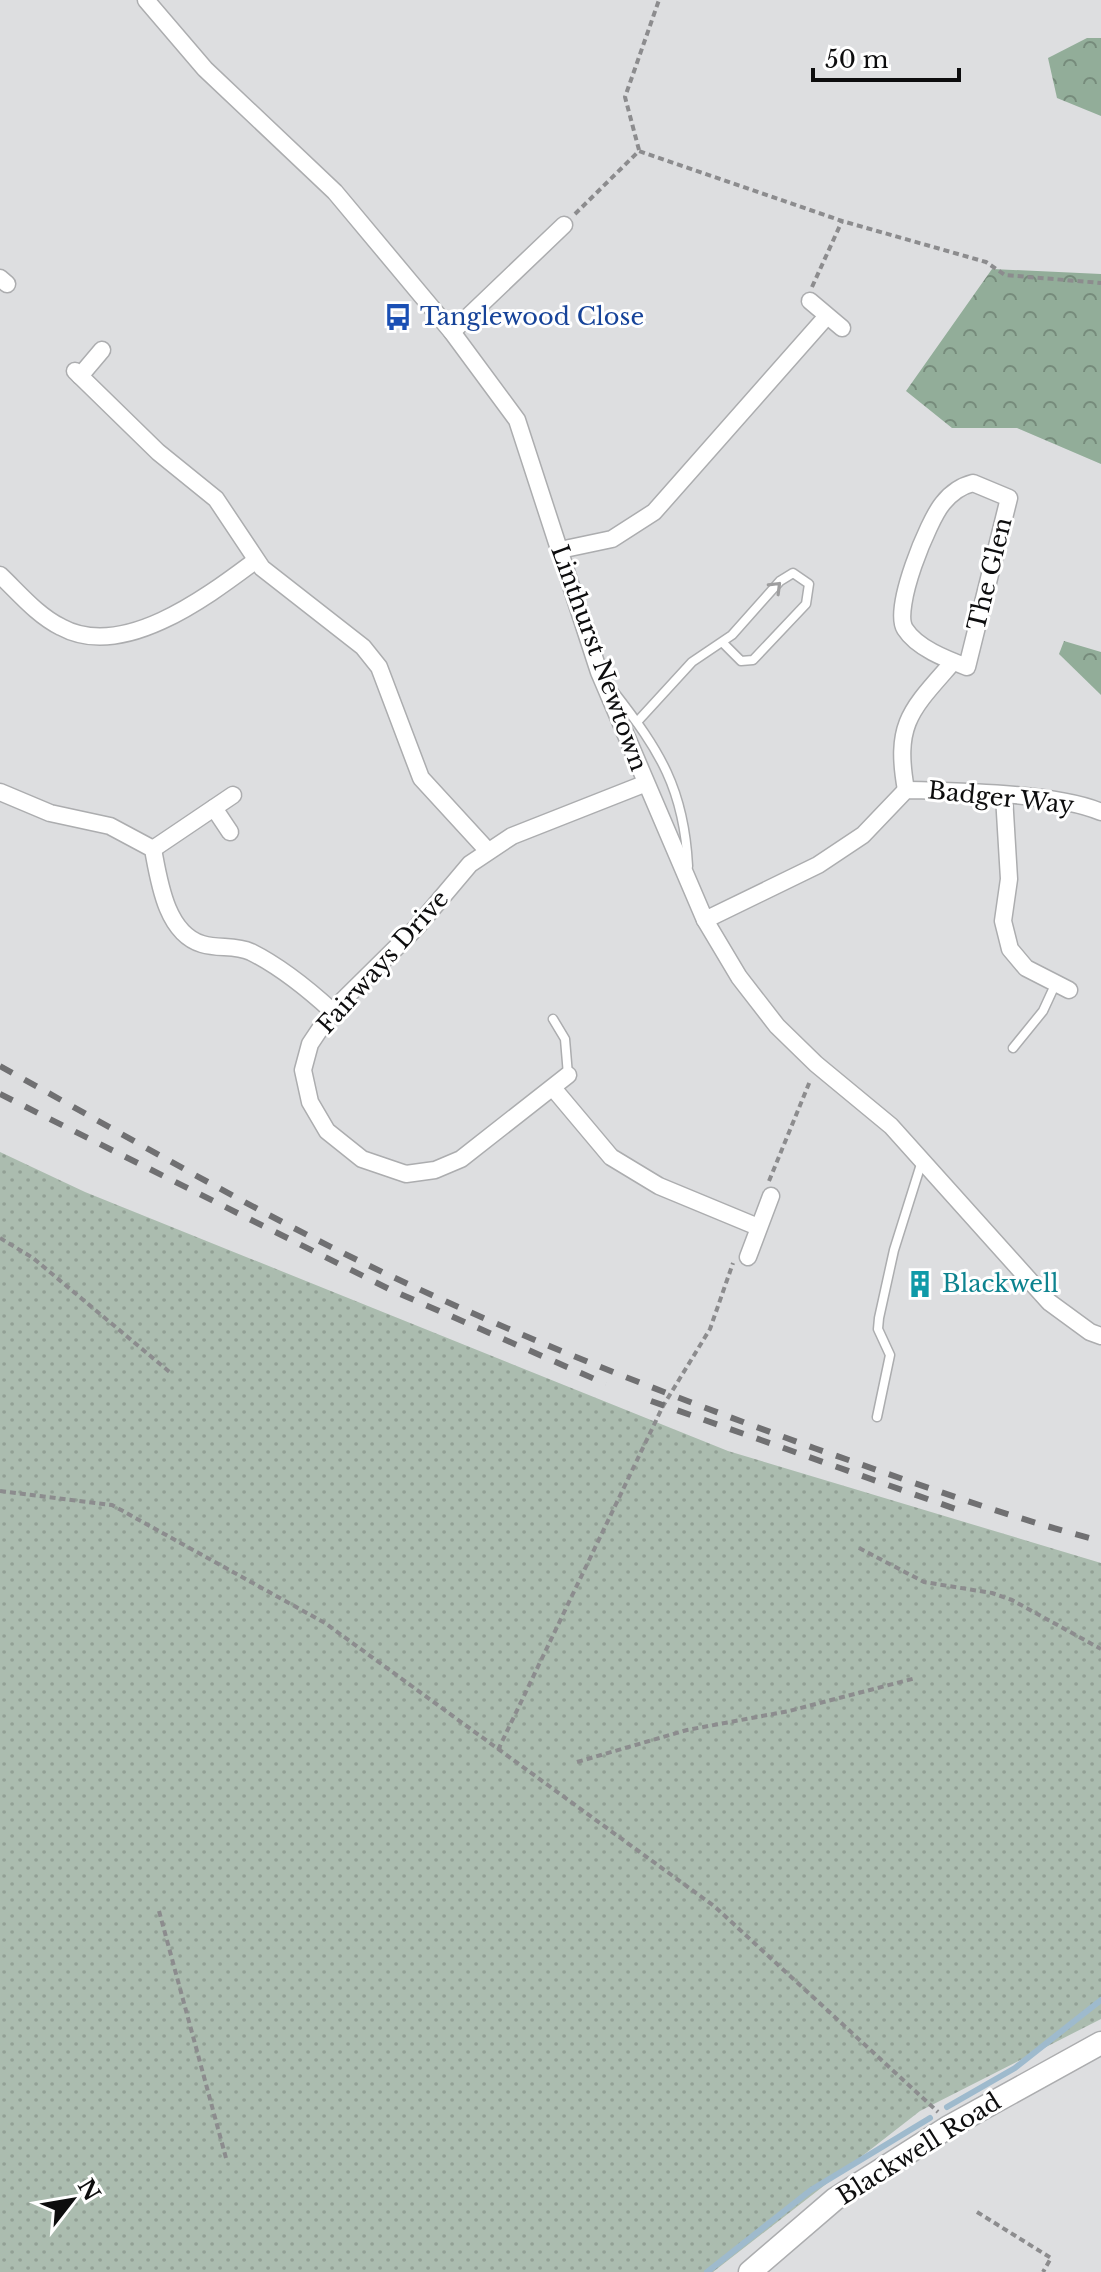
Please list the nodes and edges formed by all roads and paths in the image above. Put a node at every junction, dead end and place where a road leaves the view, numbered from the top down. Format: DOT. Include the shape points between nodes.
graph roads {
  1 [pos="146,0"];
  2 [pos="659,0"];
  3 [pos="639,151"];
  4 [pos="842,221"];
  5 [pos="564,225"];
  6 [pos="1101,283"];
  7 [pos="810,301"];
  8 [pos="827,316"];
  9 [pos="842,328"];
  10 [pos="452,332"];
  11 [pos="102,350"];
  12 [pos="560,550"];
  13 [pos="255,561"];
  14 [pos="0,575"];
  15 [pos="722,642"];
  16 [pos="953,662"];
  17 [pos="599,672"];
  18 [pos="637,722"];
  19 [pos="644,784"];
  20 [pos="906,790"];
  21 [pos="0,792"];
  22 [pos="233,795"];
  23 [pos="1004,796"];
  24 [pos="214,808"];
  25 [pos="1100,809"];
  26 [pos="230,832"];
  27 [pos="153,849"];
  28 [pos="488,851"];
  29 [pos="689,884"];
  30 [pos="705,920"];
  31 [pos="1062,988"];
  32 [pos="332,1011"];
  33 [pos="553,1019"];
  34 [pos="1013,1048"];
  35 [pos="816,1064"];
  36 [pos="568,1075"];
  37 [pos="553,1088"];
  38 [pos="922,1160"];
  39 [pos="771,1196"];
  40 [pos="758,1227"];
  41 [pos="0,1238"];
  42 [pos="748,1257"];
  43 [pos="1101,1336"];
  44 [pos="172,1374"];
  45 [pos="877,1417"];
  46 [pos="0,1491"];
  47 [pos="859,1548"];
  48 [pos="1101,1649"];
  49 [pos="916,1678"];
  50 [pos="498,1750"];
  51 [pos="577,1762"];
  52 [pos="159,1911"];
  53 [pos="1101,2043"];
  54 [pos="947,2128"];
  55 [pos="226,2158"];
  56 [pos="977,2212"];
  57 [pos="750,2272"];
  58 [pos="1043,2272"];
  1 -- 10 [label="street, Linthurst Newtown" via="205,69 335,192"];
  2 -- 3 [label="path" via="625,97"];
  3 -- 4 [label="path"];
  3 -- 5 [label="path"];
  4 -- 6 [label="path" via="986,262 1005,275"];
  4 -- 7 [label="path"];
  5 -- 10 [label="street"];
  7 -- 8 [label="street"];
  8 -- 9 [label="street"];
  8 -- 12 [label="street" via="654,512 612,539"];
  10 -- 12 [label="street, Linthurst Newtown" via="517,420"];
  11 -- 13 [label="street" via="78,373 158,452 216,499"];
  12 -- 17 [label="street, Linthurst Newtown"];
  13 -- 14 [label="street" via="201,600 154,624 114,634 62,628"];
  13 -- 28 [label="street" via="363,647 379,667 421,778"];
  15 -- 15 [label="lane, one-way" via="788,576 799,575 809,584 806,604 753,660 741,661"];
  15 -- 18 [label="lane" via="692,662"];
  16 -- 16 [label="street, The Glen" via="967,667 1009,498 973,483 941,504 899,614 905,629 922,645"];
  16 -- 20 [label="street, The Glen" via="915,709 901,739"];
  17 -- 18 [label="lane"];
  17 -- 19 [label="street, Linthurst Newtown"];
  18 -- 29 [label="lane" via="666,767 686,824"];
  19 -- 28 [label="street, Fairways Drive" via="512,836"];
  19 -- 29 [label="street, Linthurst Newtown"];
  20 -- 23 [label="street, Badger Way"];
  20 -- 30 [label="street, Badger Way" via="863,835 818,865"];
  21 -- 27 [label="street" via="50,813 110,826"];
  22 -- 24 [label="street"];
  23 -- 25 [label="street, Badger Way"];
  23 -- 31 [label="street" via="1009,879 1003,921 1010,949 1026,968"];
  24 -- 26 [label="street"];
  24 -- 27 [label="street"];
  27 -- 32 [label="street" via="161,890 184,933 202,944 251,953"];
  28 -- 32 [label="street, Fairways Drive"];
  29 -- 30 [label="street, Linthurst Newtown"];
  30 -- 35 [label="street, Linthurst Newtown" via="739,977 777,1026"];
  31 -- 34 [label="lane"];
  32 -- 37 [label="street, Fairways Drive" via="310,1044 303,1070 310,1102 327,1131 362,1159 406,1174 435,1170 461,1159"];
  33 -- 36 [label="lane" via="565,1039"];
  35 -- 38 [label="street, Linthurst Newtown" via="891,1126"];
  35 -- 39 [label="path" via="765,1190"];
  36 -- 37 [label="street, Fairways Drive"];
  37 -- 40 [label="street" via="611,1157 659,1186"];
  38 -- 43 [label="street, Linthurst Newtown" via="1049,1302"];
  38 -- 45 [label="lane" via="879,1318 878,1329 890,1355"];
  39 -- 40 [label="street"];
  40 -- 42 [label="street"];
  41 -- 44 [label="path" via="33,1258"];
  42 -- 50 [label="path" via="737,1253 710,1329 663,1406"];
  46 -- 50 [label="path" via="112,1505 325,1623"];
  47 -- 48 [label="path" via="924,1582 1012,1600"];
  49 -- 51 [label="path" via="789,1711 687,1730"];
  50 -- 54 [label="path" via="714,1906 938,2112"];
  52 -- 55 [label="path"];
  53 -- 54 [label="street, Blackwell Road"];
  54 -- 57 [label="street, Blackwell Road" via="835,2199"];
  56 -- 58 [label="path" via="1051,2258"];
}
